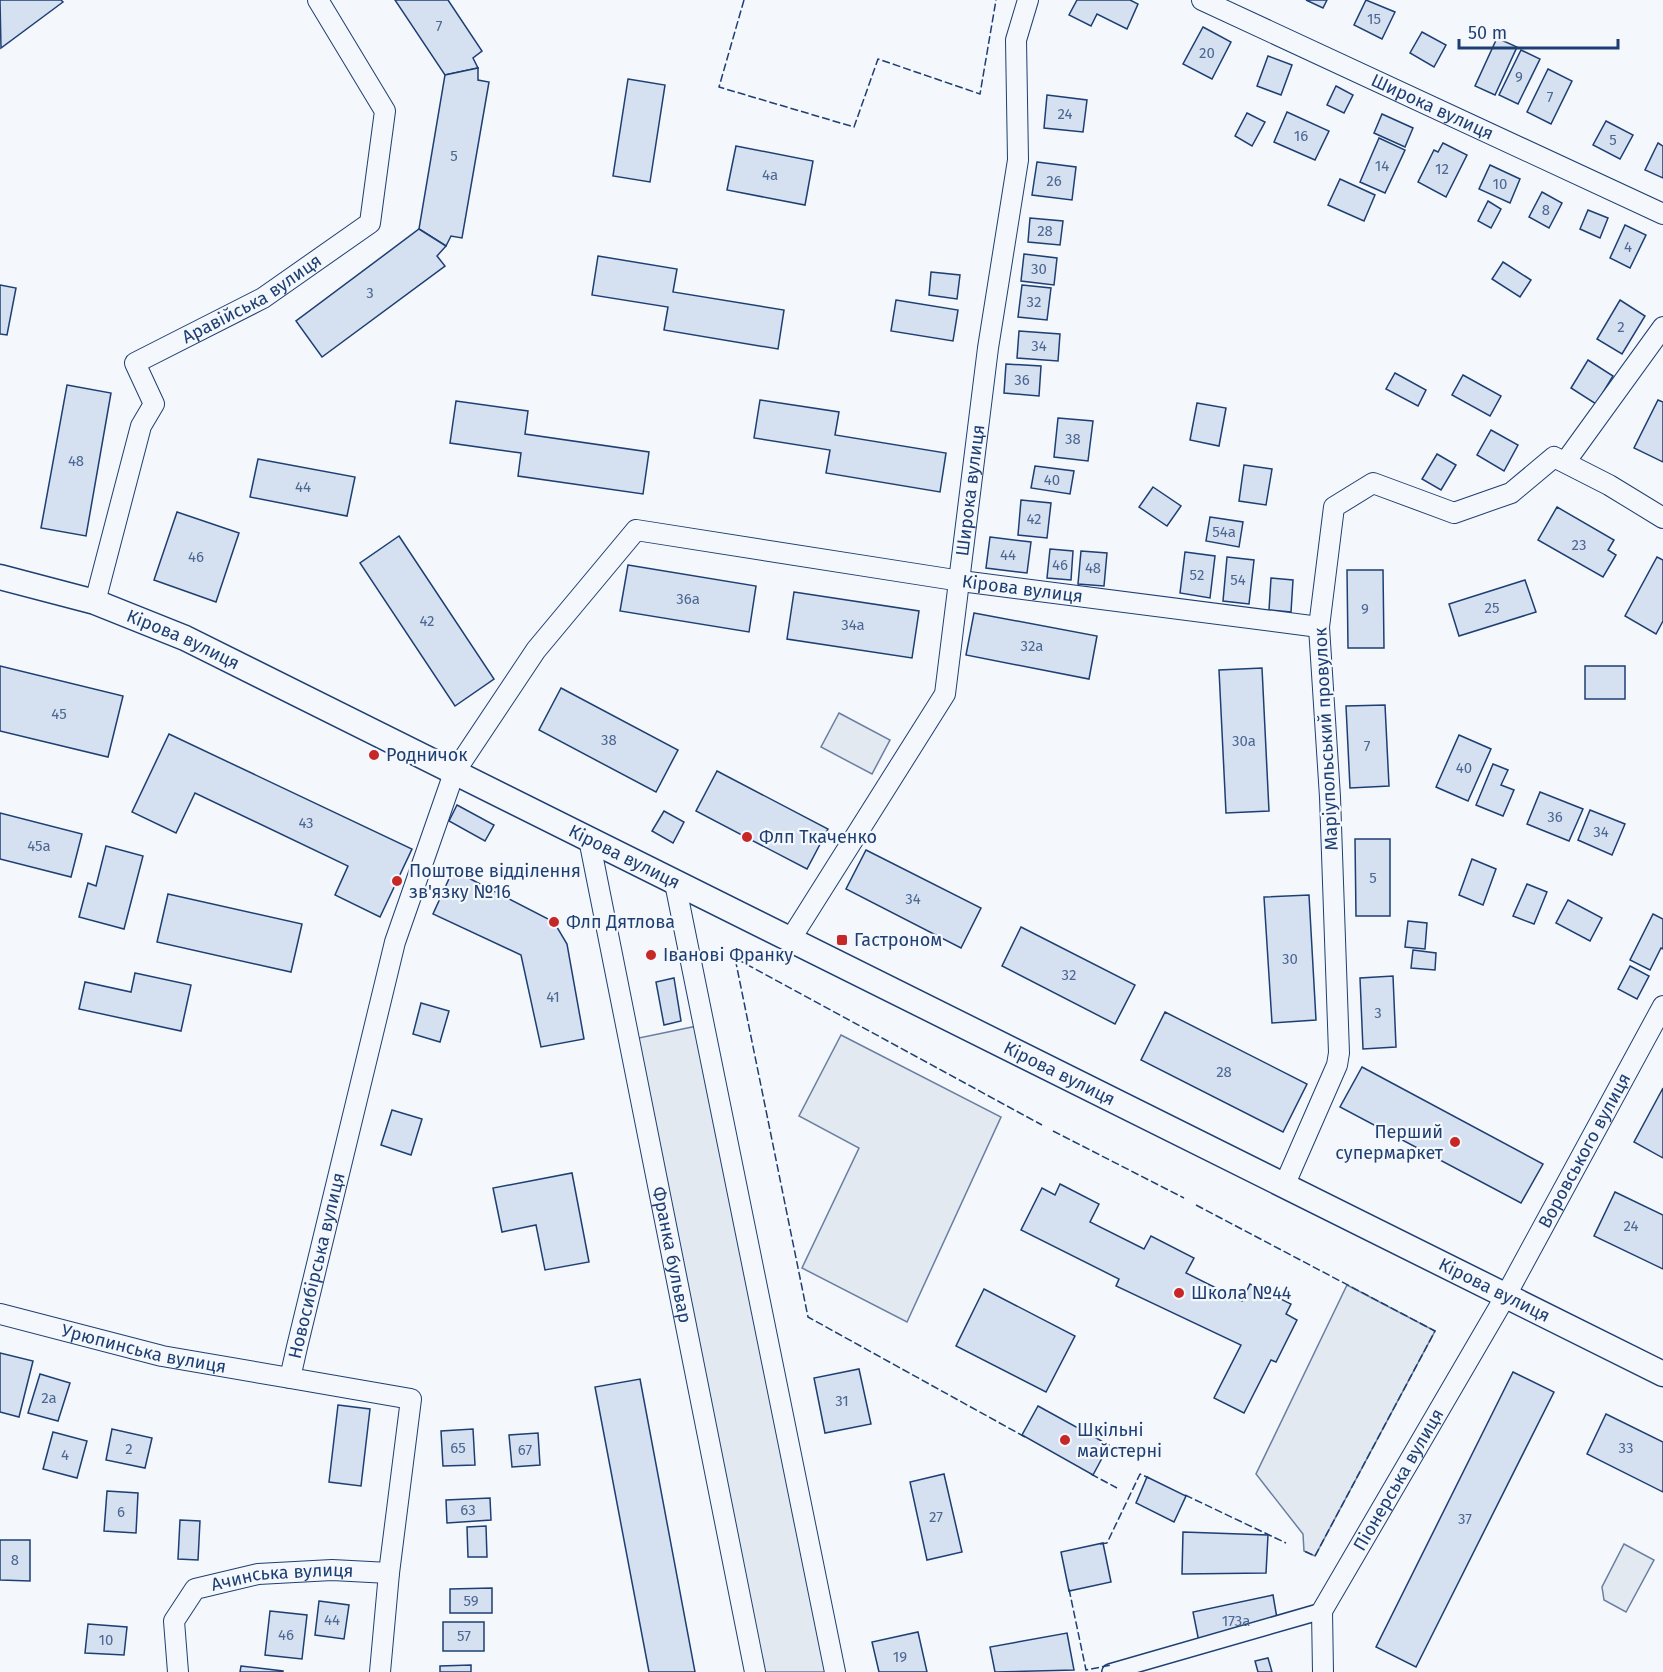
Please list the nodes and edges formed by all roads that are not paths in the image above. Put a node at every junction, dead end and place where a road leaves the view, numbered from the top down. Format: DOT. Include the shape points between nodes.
graph roads {
  1 [pos="318,0"];
  2 [pos="1028,0"];
  3 [pos="1202,0"];
  4 [pos="1663,214"];
  5 [pos="1663,327"];
  6 [pos="1566,461"];
  7 [pos="1663,518"];
  8 [pos="0,577"];
  9 [pos="961,581"];
  10 [pos="95,602"];
  11 [pos="1319,627"];
  12 [pos="454,772"];
  13 [pos="589,839"];
  14 [pos="675,883"];
  15 [pos="790,940"];
  16 [pos="1663,1006"];
  17 [pos="1284,1186"];
  18 [pos="1505,1297"];
  19 [pos="0,1314"];
  20 [pos="1663,1374"];
  21 [pos="290,1378"];
  22 [pos="389,1573"];
  23 [pos="1322,1611"];
  24 [pos="177,1672"];
  25 [pos="380,1672"];
  26 [pos="755,1672"];
  27 [pos="835,1672"];
  28 [pos="1110,1672"];
  29 [pos="1323,1672"];
  1 -- 10 [label="street, Аравійська вулиця" via="386,111 370,224 263,298 135,363 154,404 141,426"];
  2 -- 9 [label="street, Широка вулиця" via="1016,40 1018,160 988,348"];
  3 -- 4 [label="street, Широка вулиця"];
  5 -- 6 [label="street"];
  6 -- 7 [label="street"];
  6 -- 11 [label="street, Маріупольський провулок" via="1554,458 1511,493 1454,513 1373,483 1334,507"];
  8 -- 10 [label="street, Кірова вулиця"];
  9 -- 11 [label="street, Кірова вулиця"];
  9 -- 12 [label="street, Кірова вулиця" via="636,530 536,650"];
  9 -- 15 [label="street, Широка вулиця" via="945,694"];
  10 -- 12 [label="street, Кірова вулиця" via="185,638"];
  11 -- 17 [label="street, Маріупольський провулок" via="1330,797 1339,1053"];
  12 -- 13 [label="street, Кірова вулиця"];
  12 -- 21 [label="street, Новосибірська вулиця" via="395,942"];
  13 -- 14 [label="street, Кірова вулиця"];
  13 -- 26 [label="street, Франка бульвар"];
  14 -- 15 [label="street, Кірова вулиця"];
  14 -- 27 [label="street"];
  15 -- 17 [label="street, Кірова вулиця"];
  16 -- 18 [label="street, Воровського вулиця"];
  17 -- 18 [label="street, Кірова вулиця"];
  18 -- 20 [label="street, Кірова вулиця"];
  18 -- 23 [label="street, Піонерська вулиця"];
  19 -- 21 [label="street, Урюпинська вулиця" via="162,1356"];
  21 -- 22 [label="street, Новосибірська вулиця" via="411,1399"];
  22 -- 24 [label="street, Ачинська вулиця" via="332,1570 258,1574 195,1589 174,1621"];
  22 -- 25 [label="street, Новосибірська вулиця"];
  23 -- 28 [label="street"];
  23 -- 29 [label="street"];
}
